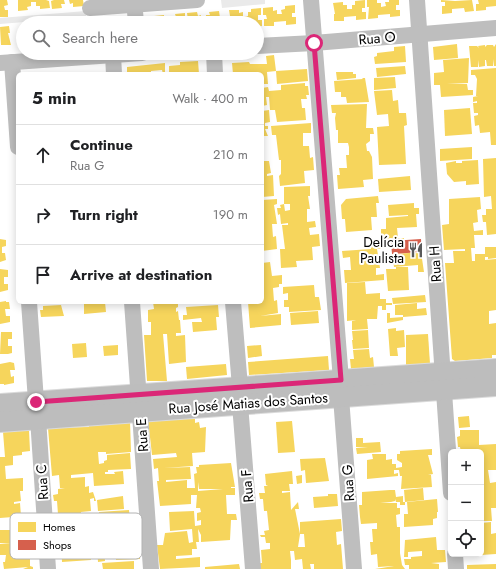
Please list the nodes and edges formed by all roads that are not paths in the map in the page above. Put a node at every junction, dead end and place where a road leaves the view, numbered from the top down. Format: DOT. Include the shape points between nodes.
graph roads {
  1 [pos="197,0"];
  2 [pos="311,0"];
  3 [pos="417,0"];
  4 [pos="134,2"];
  5 [pos="90,8"];
  6 [pos="135,16"];
  7 [pos="496,28"];
  8 [pos="419,34"];
  9 [pos="314,43"];
  10 [pos="264,46"];
  11 [pos="37,60"];
  12 [pos="113,60"];
  13 [pos="214,60"];
  14 [pos="6,62"];
  15 [pos="114,72"];
  16 [pos="215,72"];
  17 [pos="16,133"];
  18 [pos="29,304"];
  19 [pos="132,304"];
  20 [pos="233,304"];
  21 [pos="496,368"];
  22 [pos="443,381"];
  23 [pos="496,386"];
  24 [pos="341,388"];
  25 [pos="240,396"];
  26 [pos="139,403"];
  27 [pos="0,404"];
  28 [pos="37,410"];
  29 [pos="0,422"];
  30 [pos="450,485"];
  31 [pos="44,513"];
  32 [pos="455,557"];
  33 [pos="47,559"];
  34 [pos="48,569"];
  35 [pos="151,569"];
  36 [pos="253,569"];
  37 [pos="354,569"];
  38 [pos="456,569"];
  1 -- 4 [label="street"];
  2 -- 9 [label="street, Rua G"];
  3 -- 8 [label="street, Rua H"];
  4 -- 5 [label="street"];
  4 -- 6 [label="street"];
  7 -- 8 [label="street, Rua O"];
  8 -- 9 [label="street, Rua O"];
  8 -- 22 [label="street, Rua H"];
  9 -- 10 [label="street, Rua O"];
  9 -- 24 [label="street, Rua G"];
  11 -- 14 [label="street"];
  12 -- 15 [label="street"];
  13 -- 16 [label="street"];
  14 -- 17 [label="street"];
  18 -- 28 [label="street, Rua C"];
  19 -- 26 [label="street, Rua E"];
  20 -- 25 [label="street, Rua F"];
  21 -- 22 [label="main road, Rua José Matias dos Santos"];
  22 -- 23 [label="main road, Rua José Matias dos Santos"];
  22 -- 24 [label="main road, Rua José Matias dos Santos"];
  22 -- 30 [label="street, Rua H"];
  24 -- 25 [label="main road, Rua José Matias dos Santos"];
  24 -- 37 [label="street, Rua G"];
  25 -- 26 [label="main road, Rua José Matias dos Santos"];
  25 -- 36 [label="street, Rua F"];
  26 -- 28 [label="main road, Rua José Matias dos Santos"];
  26 -- 35 [label="street, Rua E"];
  27 -- 28 [label="main road, Rua José Matias dos Santos"];
  28 -- 29 [label="main road, Rua José Matias dos Santos"];
  28 -- 31 [label="street, Rua C"];
  32 -- 38 [label="street"];
  33 -- 34 [label="street, Rua C"];
}
